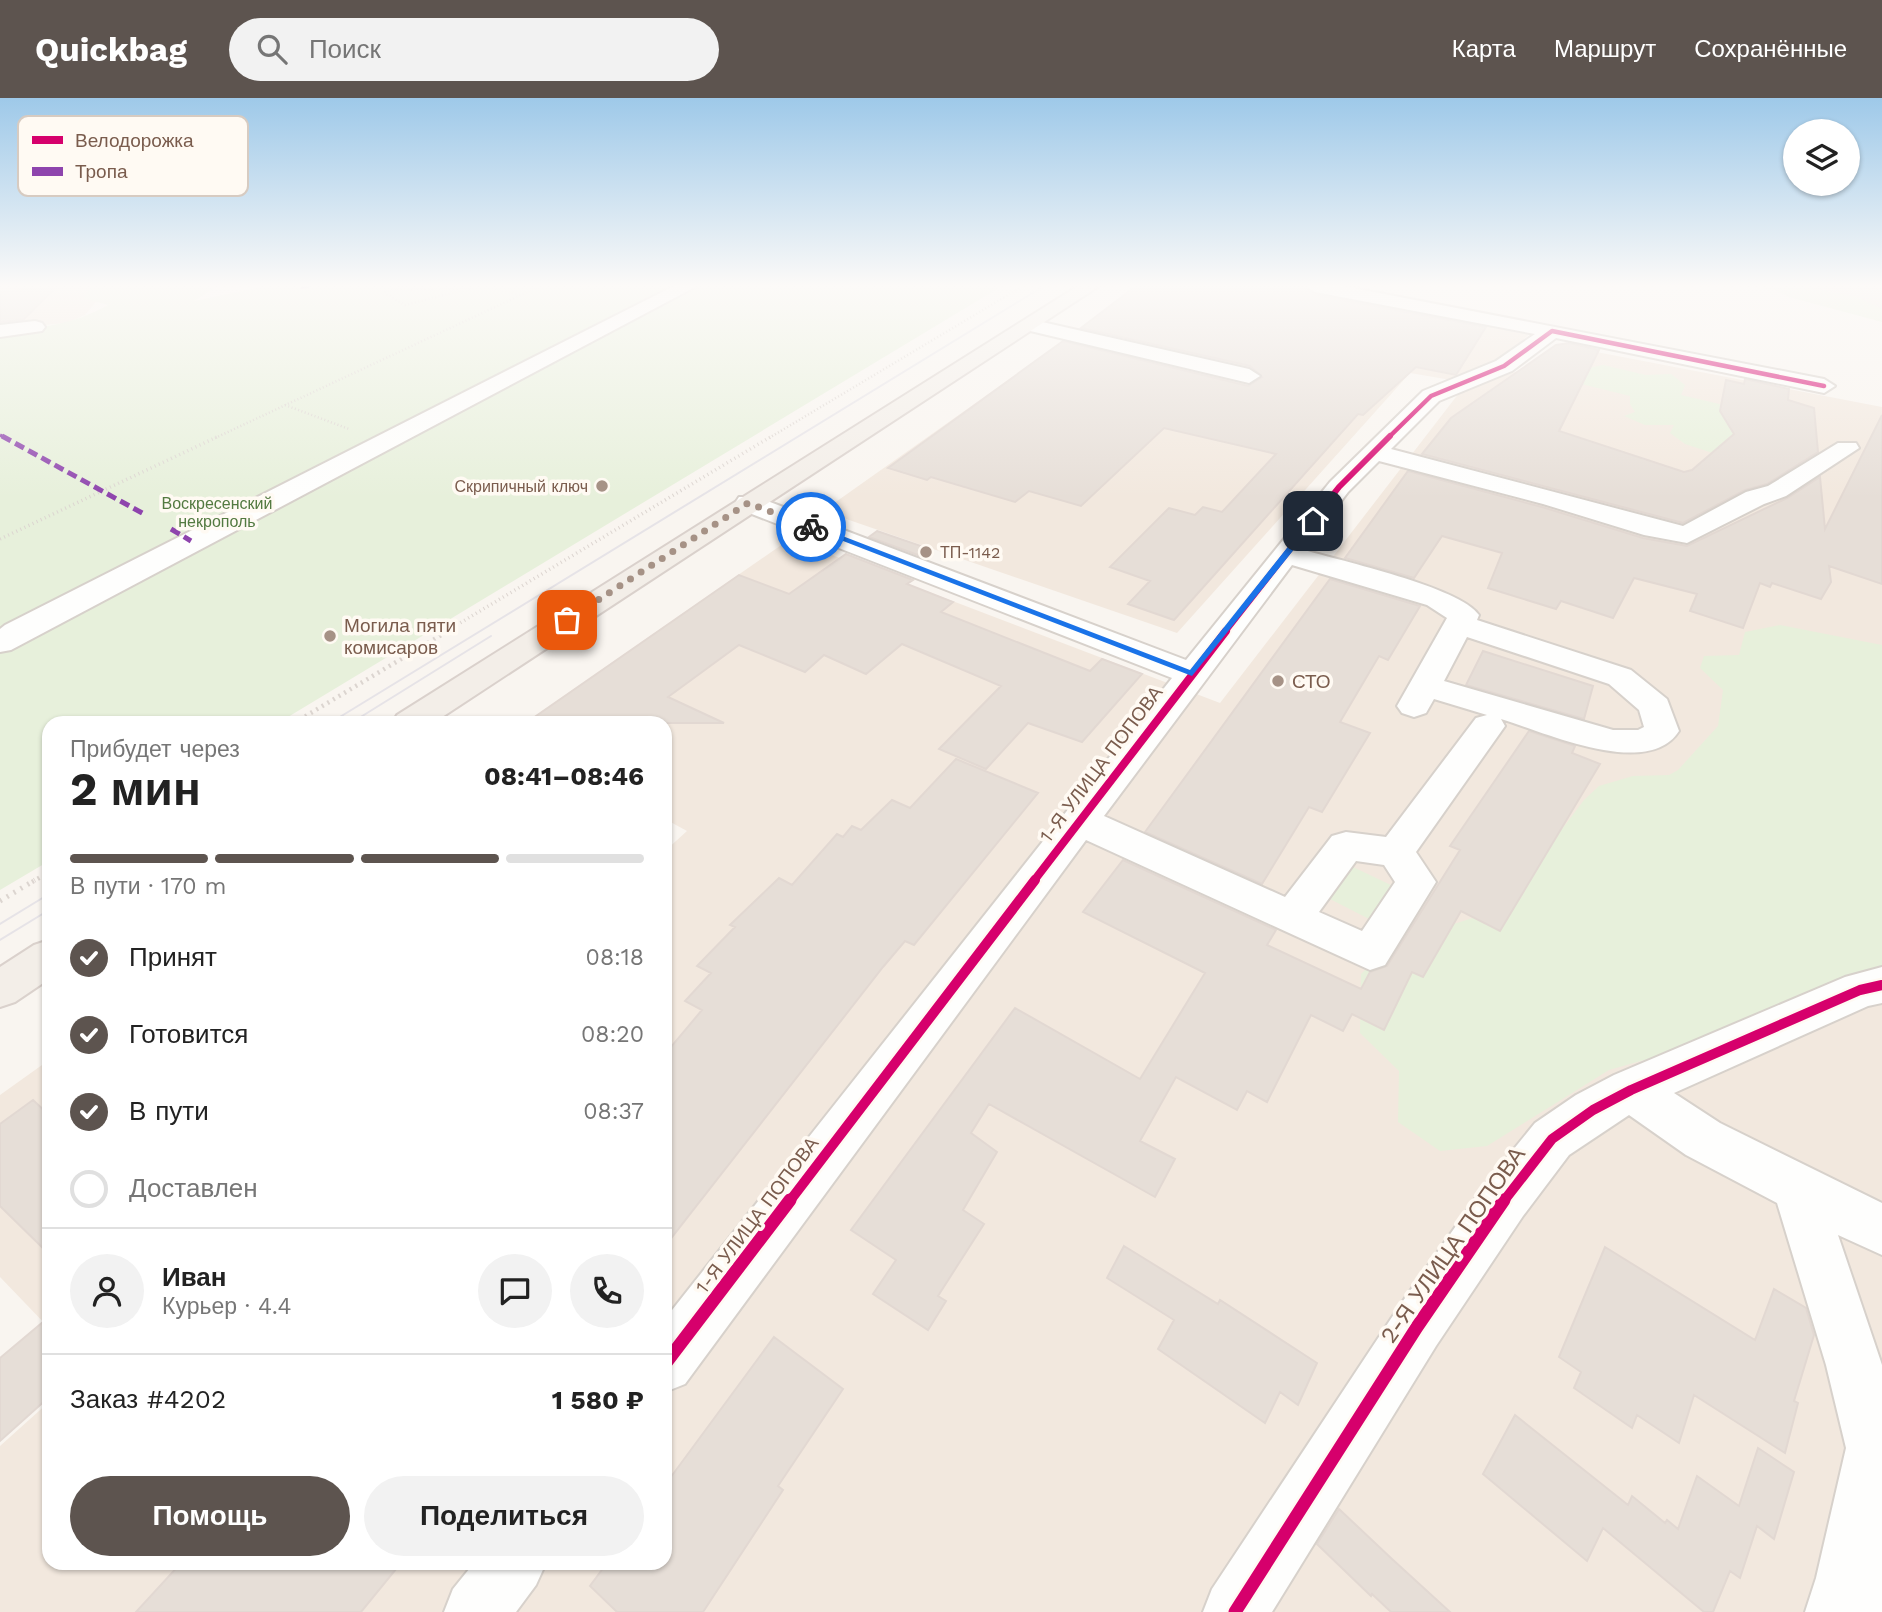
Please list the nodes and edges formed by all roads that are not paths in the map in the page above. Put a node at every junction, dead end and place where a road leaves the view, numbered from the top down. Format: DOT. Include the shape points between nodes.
graph roads {
  1 [pos="550,357"];
  2 [pos="979,357"];
  3 [pos="1166,357"];
  4 [pos="1517,357"];
  5 [pos="1679,357"];
  6 [pos="1249,376"];
  7 [pos="1824,386"];
  8 [pos="1847,448"];
  9 [pos="1374,452"];
  10 [pos="748,503"];
  11 [pos="1286,554"];
  12 [pos="1459,624"];
  13 [pos="0,643"];
  14 [pos="1192,674"];
  15 [pos="420,716"];
  16 [pos="1488,726"];
  17 [pos="1080,821"];
  18 [pos="1396,852"];
  19 [pos="1292,918"];
  20 [pos="42,962"];
  21 [pos="1882,985"];
  22 [pos="0,989"];
  23 [pos="1631,1090"];
  24 [pos="1797,1188"];
  25 [pos="1882,1230"];
  26 [pos="672,1355"];
  27 [pos="1879,1433"];
  28 [pos="509,1570"];
  29 [pos="1856,1593"];
  30 [pos="476,1612"];
  31 [pos="1235,1612"];
  1 -- 13 [label="street"];
  2 -- 10 [label="main road"];
  3 -- 6 [label="street"];
  4 -- 9 [label="street, 1-Я УЛИЦА ПОПОВА" via="1432,396"];
  5 -- 7 [label="street"];
  8 -- 9 [label="street" via="1777,491 1687,535"];
  9 -- 11 [label="street, 1-Я УЛИЦА ПОПОВА" via="1339,487"];
  10 -- 14 [label="street"];
  10 -- 15 [label="main road"];
  11 -- 12 [label="street" via="1437,599 1464,615"];
  11 -- 14 [label="street, 1-Я УЛИЦА ПОПОВА"];
  12 -- 12 [label="street" via="1620,677 1655,706 1662,731 1644,742 1612,741 1419,697"];
  14 -- 17 [label="street, 1-Я УЛИЦА ПОПОВА"];
  16 -- 18 [label="street"];
  17 -- 19 [label="street"];
  17 -- 26 [label="street, 1-Я УЛИЦА ПОПОВА"];
  18 -- 19 [label="street" via="1346,846"];
  18 -- 19 [label="street" via="1416,882 1370,953"];
  20 -- 22 [label="main road"];
  21 -- 23 [label="street, 2-Я УЛИЦА ПОПОВА" via="1860,990"];
  23 -- 24 [label="street" via="1703,1139"];
  23 -- 31 [label="street, 2-Я УЛИЦА ПОПОВА" via="1552,1139 1505,1199 1417,1327"];
  24 -- 25 [label="street"];
  24 -- 27 [label="street"];
  27 -- 29 [label="street"];
  28 -- 30 [label="street"];
}
